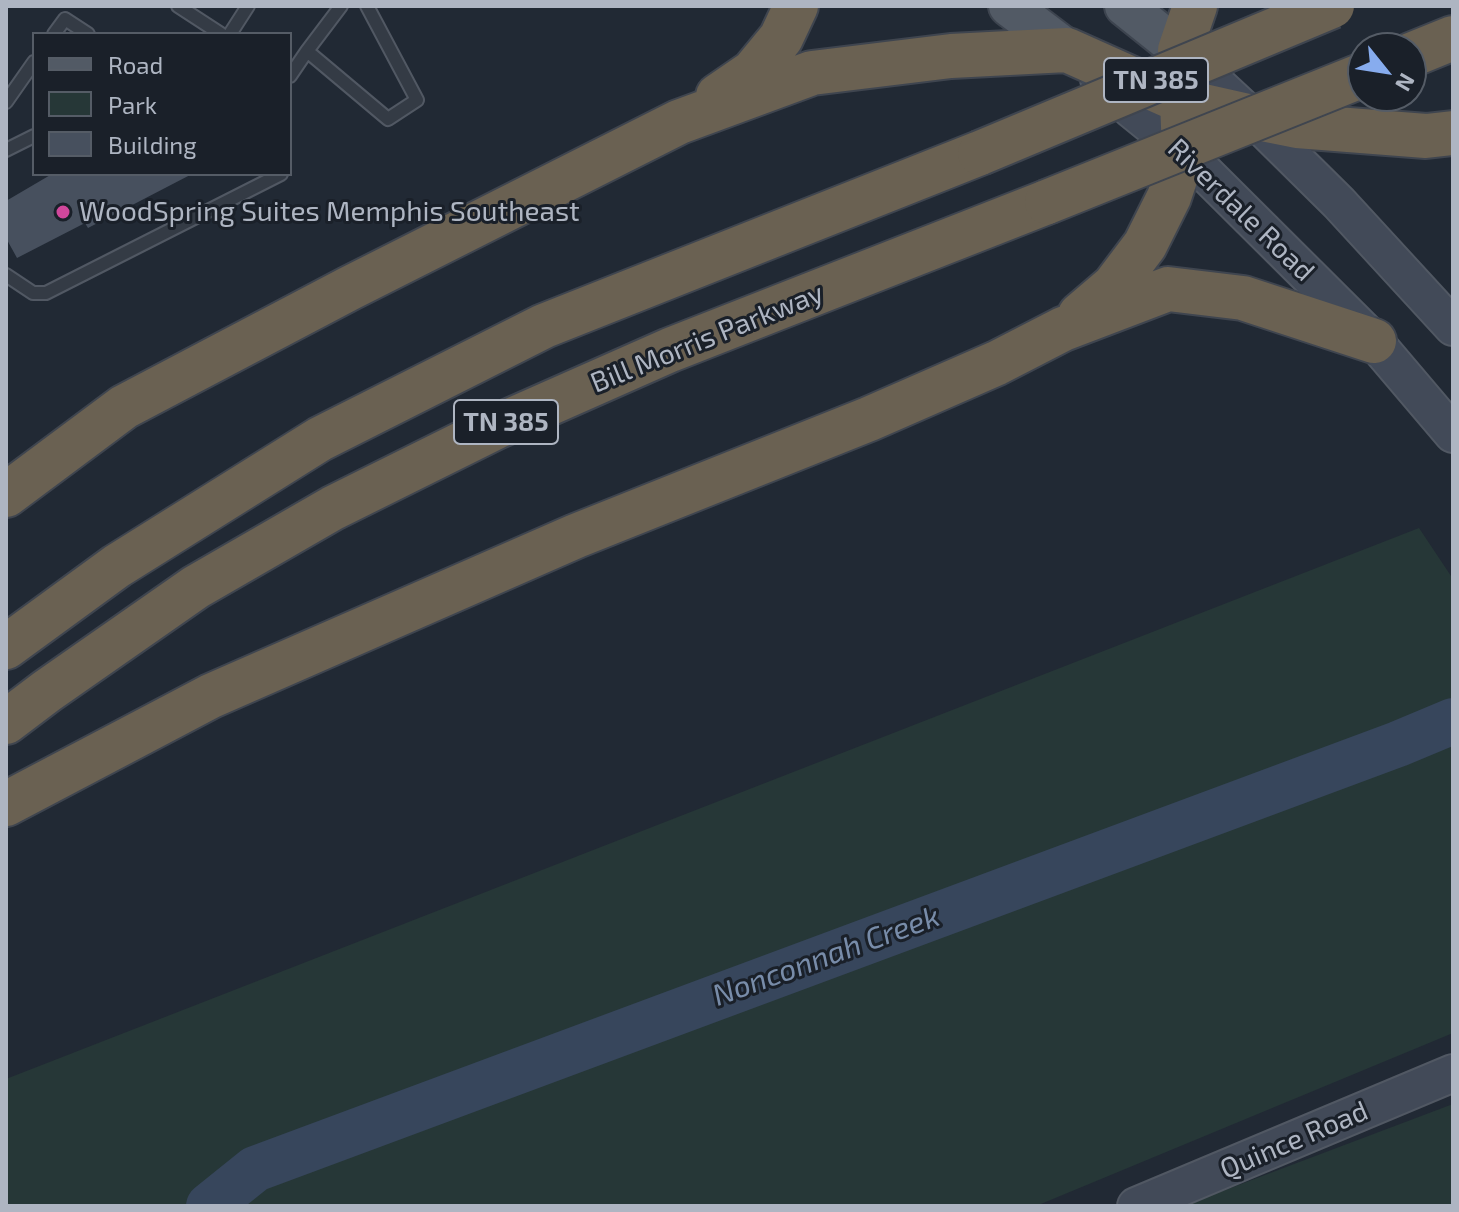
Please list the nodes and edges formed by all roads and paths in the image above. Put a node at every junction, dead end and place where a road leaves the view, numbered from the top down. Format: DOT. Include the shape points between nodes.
graph roads {
  1 [pos="178,6"];
  2 [pos="248,6"];
  3 [pos="341,6"];
  4 [pos="367,6"];
  5 [pos="796,6"];
  6 [pos="1009,6"];
  7 [pos="1125,6"];
  8 [pos="1195,6"];
  9 [pos="1332,6"];
  10 [pos="55,32"];
  11 [pos="85,32"];
  12 [pos="219,32"];
  13 [pos="222,32"];
  14 [pos="1453,38"];
  15 [pos="1427,49"];
  16 [pos="1067,50"];
  17 [pos="1180,50"];
  18 [pos="307,51"];
  19 [pos="32,65"];
  20 [pos="292,73"];
  21 [pos="1347,81"];
  22 [pos="1181,101"];
  23 [pos="6,102"];
  24 [pos="1252,117"];
  25 [pos="679,122"];
  26 [pos="1453,133"];
  27 [pos="32,137"];
  28 [pos="6,150"];
  29 [pos="1184,152"];
  30 [pos="277,176"];
  31 [pos="6,275"];
  32 [pos="1453,327"];
  33 [pos="1063,329"];
  34 [pos="1374,341"];
  35 [pos="1453,434"];
  36 [pos="6,495"];
  37 [pos="6,647"];
  38 [pos="6,722"];
  39 [pos="6,804"];
  40 [pos="1453,1073"];
  41 [pos="1136,1206"];
  1 -- 12 [label="lane"];
  2 -- 13 [label="lane"];
  3 -- 18 [label="lane"];
  4 -- 18 [label="lane" via="417,100 388,119"];
  5 -- 25 [label="highway" via="781,38 753,72"];
  6 -- 16 [label="main road, Riverdale Road"];
  7 -- 17 [label="main road"];
  8 -- 17 [label="highway"];
  9 -- 37 [label="highway, TN 385, bridge" via="544,326 320,439 117,566"];
  10 -- 11 [label="lane" via="65,19"];
  14 -- 15 [label="highway"];
  16 -- 22 [label="highway"];
  16 -- 25 [label="highway" via="951,56 812,73"];
  16 -- 29 [label="main road, Riverdale Road"];
  17 -- 22 [label="highway"];
  17 -- 24 [label="main road"];
  18 -- 20 [label="lane"];
  19 -- 23 [label="lane"];
  21 -- 38 [label="highway, Bill Morris Parkway / TN 385, bridge" via="670,350 496,427 333,508 196,587"];
  22 -- 24 [label="highway"];
  22 -- 29 [label="highway"];
  24 -- 26 [label="highway" via="1297,126 1426,136"];
  24 -- 32 [label="main road"];
  25 -- 36 [label="highway" via="124,407"];
  27 -- 28 [label="lane"];
  29 -- 33 [label="highway" via="1145,245 1114,286"];
  29 -- 34 [label="main road, Riverdale Road"];
  30 -- 31 [label="lane" via="46,293 33,293"];
  33 -- 34 [label="highway" via="1168,289 1243,298"];
  33 -- 39 [label="highway" via="883,413 576,536 211,696"];
  34 -- 35 [label="main road, Riverdale Road"];
  40 -- 41 [label="main road, Quince Road"];
}
